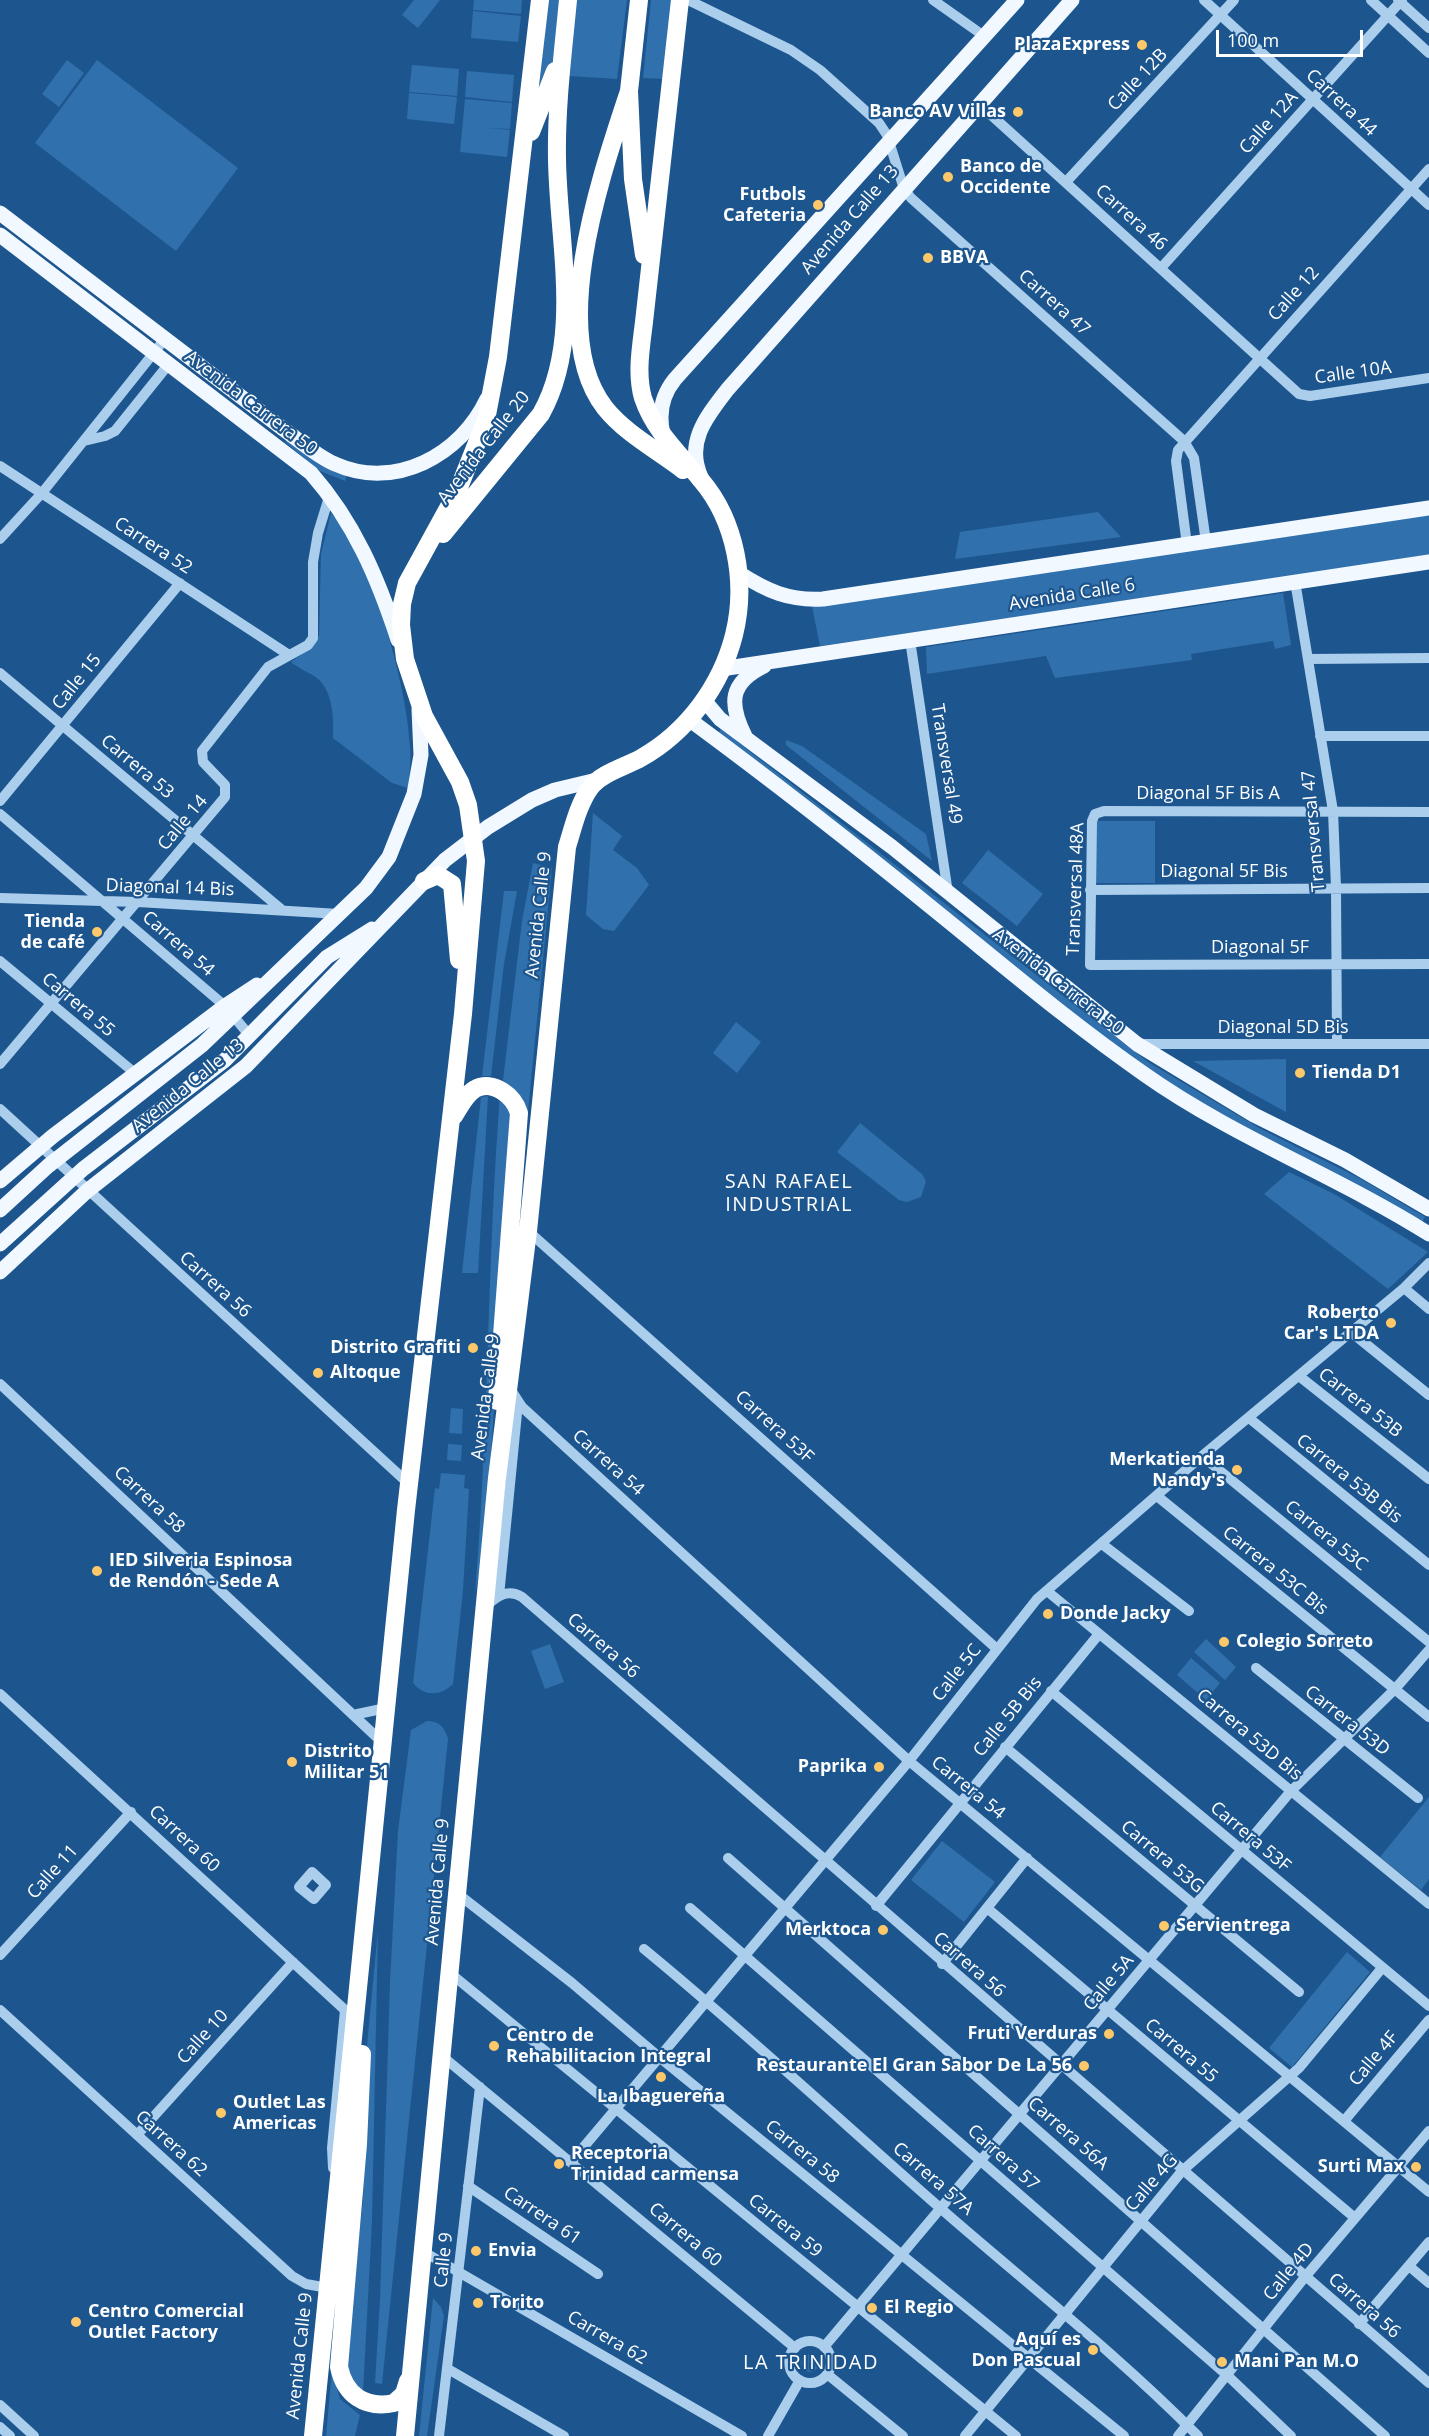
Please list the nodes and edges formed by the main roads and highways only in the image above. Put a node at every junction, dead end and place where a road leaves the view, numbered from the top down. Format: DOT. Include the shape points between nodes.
graph roads {
  1 [pos="540,0"];
  2 [pos="568,0"];
  3 [pos="639,0"];
  4 [pos="680,0"];
  5 [pos="1017,0"];
  6 [pos="1072,0"];
  7 [pos="563,50"];
  8 [pos="629,91"];
  9 [pos="522,157"];
  10 [pos="0,213"];
  11 [pos="0,235"];
  12 [pos="644,322"];
  13 [pos="495,375"];
  14 [pos="663,434"];
  15 [pos="430,460"];
  16 [pos="705,486"];
  17 [pos="1429,508"];
  18 [pos="1429,562"];
  19 [pos="739,573"];
  20 [pos="405,659"];
  21 [pos="775,661"];
  22 [pos="721,669"];
  23 [pos="417,698"];
  24 [pos="704,700"];
  25 [pos="690,720"];
  26 [pos="747,739"];
  27 [pos="601,779"];
  28 [pos="473,837"];
  29 [pos="476,861"];
  30 [pos="424,881"];
  31 [pos="389,918"];
  32 [pos="229,1012"];
  33 [pos="463,1014"];
  34 [pos="179,1120"];
  35 [pos="451,1120"];
  36 [pos="142,1124"];
  37 [pos="0,1181"];
  38 [pos="1429,1209"];
  39 [pos="0,1210"];
  40 [pos="1429,1234"];
  41 [pos="0,1244"];
  42 [pos="0,1272"];
  43 [pos="497,1478"];
  44 [pos="362,1950"];
  45 [pos="345,2010"];
  46 [pos="414,2356"];
  47 [pos="410,2394"];
  48 [pos="313,2436"];
  49 [pos="405,2436"];
  50 [pos="411,2436"];
  1 -- 9 [label="highway, Avenida Calle 20"];
  2 -- 7 [label="highway, Avenida Calle 20"];
  3 -- 8 [label="highway"];
  4 -- 12 [label="highway"];
  5 -- 14 [label="main road, Avenida Calle 13" via="675,379 662,405"];
  6 -- 16 [label="main road, Avenida Calle 13" via="705,419 695,450"];
  7 -- 9 [label="highway"];
  7 -- 23 [label="highway, Avenida Calle 20" via="557,156 564,299 558,374 541,414 438,539 419,576 409,632"];
  8 -- 12 [label="highway" via="633,179 644,263"];
  8 -- 16 [label="highway" via="581,271 582,360 589,383 620,423"];
  9 -- 13 [label="highway, Avenida Calle 20"];
  10 -- 15 [label="main road, Avenida Carrera 50" via="333,464 376,473 404,470"];
  11 -- 20 [label="main road, Avenida Carrera 50" via="311,473 330,494 365,552"];
  12 -- 14 [label="highway" via="640,385 650,414"];
  13 -- 15 [label="main road, Avenida Calle 20" via="474,423 453,446"];
  13 -- 20 [label="highway, Avenida Calle 20" via="473,458 407,583 401,625"];
  14 -- 16 [label="highway"];
  16 -- 19 [label="highway, Avenida Calle 9" via="730,533"];
  17 -- 19 [label="main road, Avenida Calle 6" via="823,599 782,596"];
  18 -- 21 [label="main road, Avenida Calle 6"];
  19 -- 22 [label="highway, Avenida Calle 9" via="737,623"];
  20 -- 23 [label="highway, Avenida Calle 20"];
  21 -- 22 [label="main road, Avenida Calle 6"];
  21 -- 26 [label="main road" via="745,677 734,697 735,714"];
  22 -- 24 [label="highway, Avenida Calle 9"];
  23 -- 28 [label="highway, Avenida Calle 20" via="460,782"];
  23 -- 32 [label="main road, Avenida Calle 13" via="421,755 417,781 407,817 389,857 288,966"];
  24 -- 25 [label="highway, Avenida Calle 9"];
  24 -- 26 [label="main road, Avenida Carrera 50" via="720,719"];
  25 -- 27 [label="highway, Avenida Calle 9" via="654,750"];
  25 -- 40 [label="main road, Avenida Carrera 50" via="1144,1074"];
  26 -- 38 [label="main road, Avenida Carrera 50" via="892,847 1137,1044 1237,1105 1345,1160"];
  27 -- 28 [label="main road, Avenida Calle 13" via="532,800"];
  27 -- 43 [label="highway, Avenida Calle 9" via="590,789 575,819 567,848 528,1231"];
  28 -- 29 [label="highway, Avenida Calle 20"];
  28 -- 30 [label="main road, Avenida Calle 13"];
  29 -- 33 [label="highway, Avenida Calle 9"];
  30 -- 31 [label="main road, Avenida Calle 13"];
  30 -- 33 [label="highway" via="443,876 454,891"];
  31 -- 34 [label="main road, Avenida Calle 13" via="260,1053"];
  31 -- 36 [label="main road, Avenida Calle 13" via="327,957 250,1036"];
  32 -- 37 [label="main road, Avenida Calle 13" via="41,1144"];
  32 -- 39 [label="main road, Avenida Calle 13" via="172,1070 56,1160"];
  33 -- 35 [label="highway, Avenida Calle 9"];
  34 -- 36 [label="main road"];
  34 -- 42 [label="main road, Avenida Calle 13" via="87,1191"];
  35 -- 43 [label="highway" via="468,1095 482,1087 506,1093 519,1113 498,1362"];
  35 -- 44 [label="highway, Avenida Calle 9"];
  36 -- 41 [label="main road, Avenida Calle 13" via="74,1177"];
  43 -- 46 [label="highway, Avenida Calle 9" via="492,1601 458,1894"];
  44 -- 45 [label="highway"];
  44 -- 46 [label="highway" via="358,2144 339,2356 344,2384 362,2401 394,2403 404,2394"];
  44 -- 48 [label="highway, Avenida Calle 9"];
  46 -- 47 [label="highway, Avenida Calle 9"];
  47 -- 49 [label="highway, Avenida Calle 9"];
  47 -- 50 [label="highway, Avenida Calle 9"];
}
